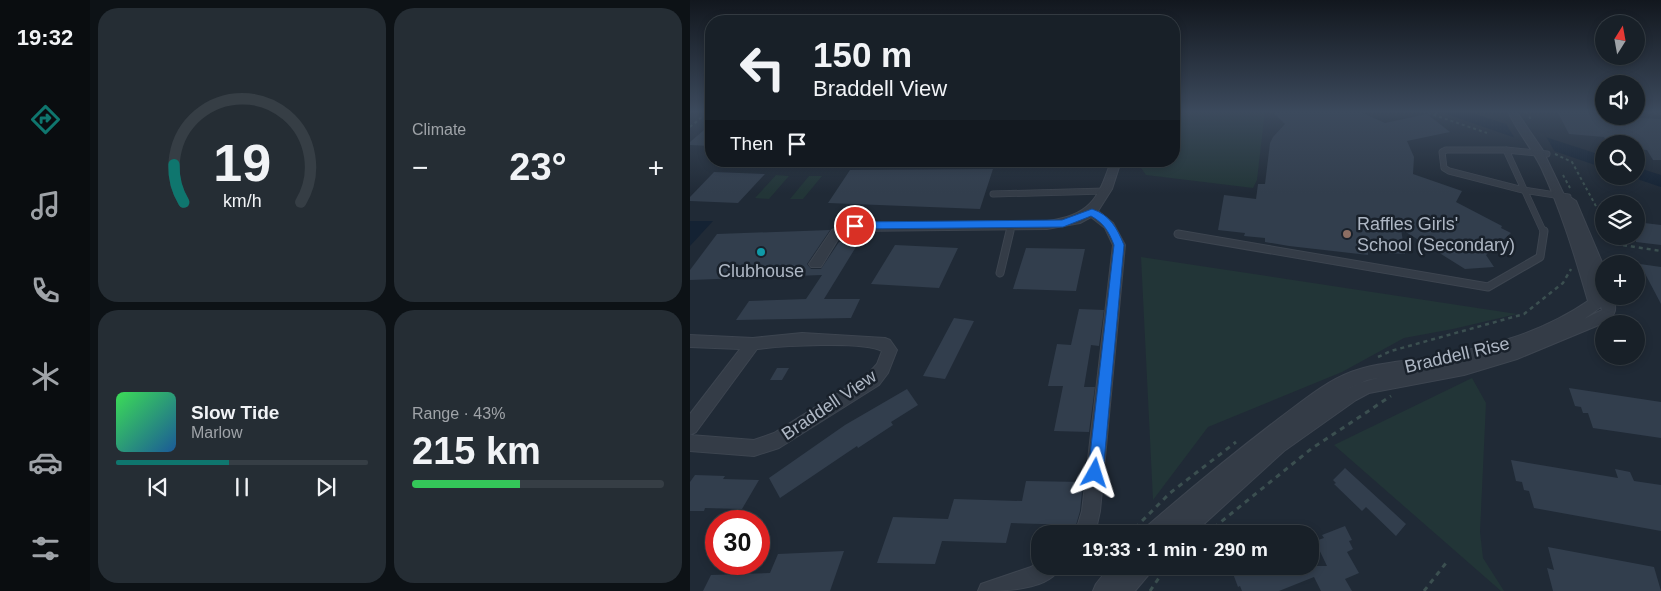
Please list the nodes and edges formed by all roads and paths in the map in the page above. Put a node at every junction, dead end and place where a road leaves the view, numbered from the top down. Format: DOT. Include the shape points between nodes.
graph roads {
  1 [pos="1534,139"];
  2 [pos="1506,150"];
  3 [pos="1542,152"];
  4 [pos="1114,167"];
  5 [pos="1105,190"];
  6 [pos="1523,190"];
  7 [pos="993,194"];
  8 [pos="1562,196"];
  9 [pos="1595,204"];
  10 [pos="1092,212"];
  11 [pos="1012,224"];
  12 [pos="1178,234"];
  13 [pos="1624,245"];
  14 [pos="1661,250"];
  15 [pos="1595,261"];
  16 [pos="816,264"];
  17 [pos="1000,273"];
  18 [pos="1608,305"];
  19 [pos="690,341"];
  20 [pos="754,344"];
  21 [pos="1393,396"];
  22 [pos="690,427"];
  23 [pos="690,443"];
  24 [pos="1088,525"];
  25 [pos="1164,525"];
  26 [pos="1188,525"];
  27 [pos="1217,525"];
  28 [pos="1446,563"];
  29 [pos="1036,575"];
  30 [pos="1116,575"];
  31 [pos="1135,575"];
  32 [pos="1161,575"];
  33 [pos="988,591"];
  34 [pos="1103,591"];
  35 [pos="1122,591"];
  36 [pos="1150,591"];
  37 [pos="1424,591"];
  1 -- 3 [label="street, Braddell Rise"];
  2 -- 3 [label="lane"];
  2 -- 6 [label="lane"];
  2 -- 6 [label="lane" via="1443,150 1444,168"];
  3 -- 8 [label="street, Braddell Rise"];
  3 -- 9 [label="path" via="1572,162"];
  4 -- 5 [label="street"];
  5 -- 7 [label="lane"];
  5 -- 10 [label="street"];
  6 -- 8 [label="lane"];
  6 -- 12 [label="lane" via="1544,232 1540,257 1488,287"];
  8 -- 15 [label="street, Braddell Rise"];
  8 -- 25 [label="street, Braddell Rise" via="1596,303 1587,311 1559,326 1504,347 1358,376 1332,388 1268,436"];
  10 -- 11 [label="street" via="1063,224"];
  10 -- 24 [label="street" via="1113,229 1119,245"];
  11 -- 16 [label="street" via="849,227 836,233"];
  11 -- 17 [label="lane"];
  13 -- 14 [label="path"];
  18 -- 26 [label="street, Braddell Rise" via="1609,312 1601,318 1517,353 1464,368 1367,387 1350,395 1278,445"];
  19 -- 20 [label="street"];
  20 -- 22 [label="street"];
  20 -- 23 [label="street, Braddell View" via="779,339 859,341 885,344 890,350 883,368 873,380 778,440 754,448"];
  21 -- 27 [label="path" via="1311,449"];
  28 -- 37 [label="path"];
  29 -- 33 [label="street"];
  30 -- 34 [label="street"];
  31 -- 35 [label="street"];
  32 -- 36 [label="path"];
}
